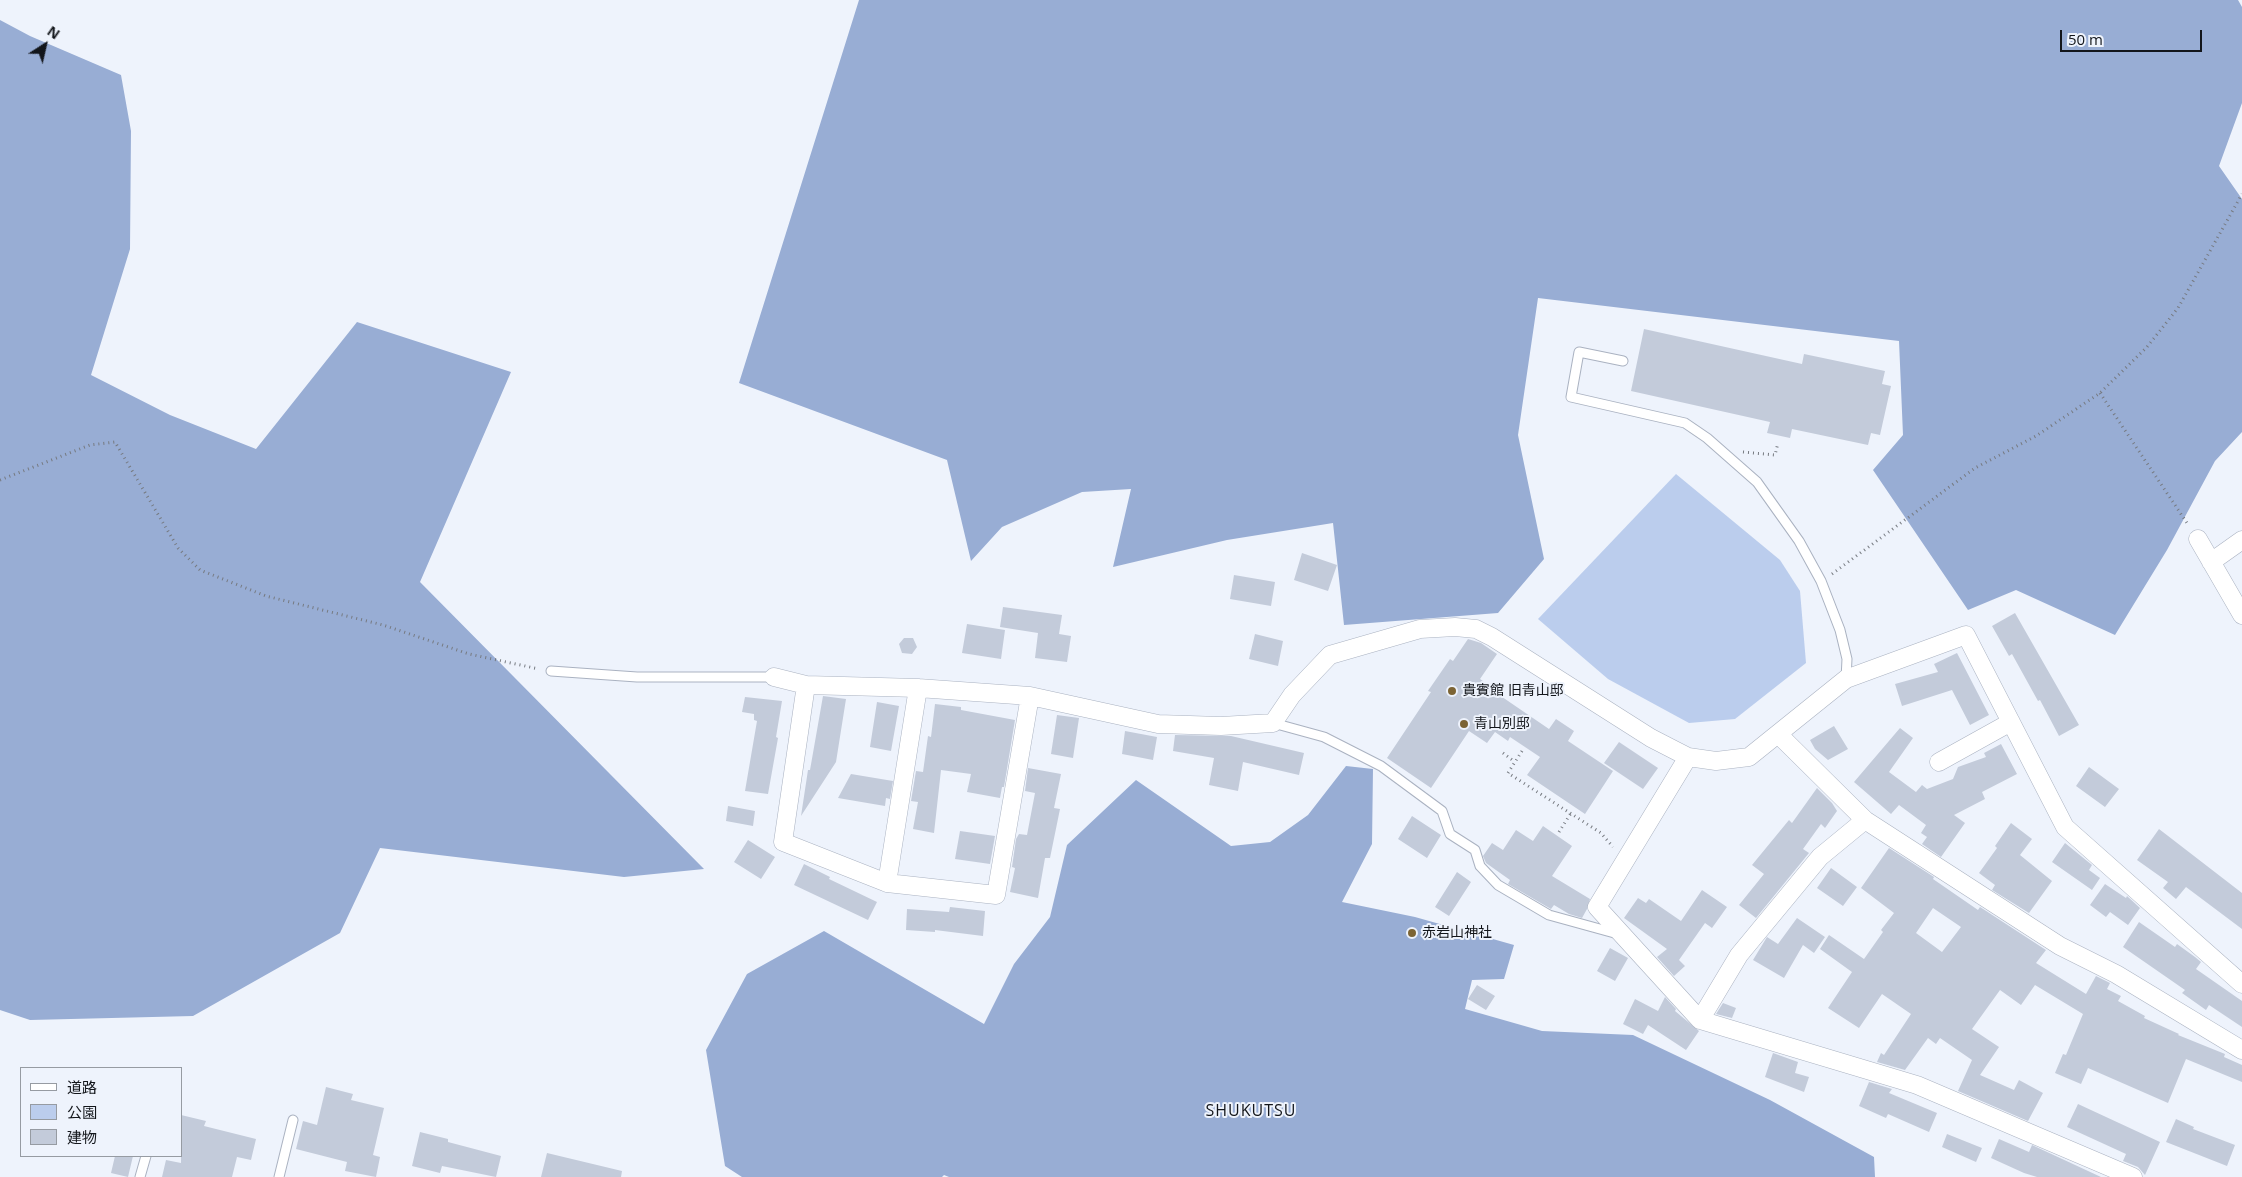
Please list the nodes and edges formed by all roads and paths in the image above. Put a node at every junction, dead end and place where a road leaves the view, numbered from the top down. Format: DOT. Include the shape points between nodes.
graph roads {
  1 [pos="2242,194"];
  2 [pos="1623,361"];
  3 [pos="2100,393"];
  4 [pos="1778,443"];
  5 [pos="1722,450"];
  6 [pos="0,480"];
  7 [pos="2198,539"];
  8 [pos="2242,540"];
  9 [pos="2211,562"];
  10 [pos="1821,582"];
  11 [pos="2242,615"];
  12 [pos="551,671"];
  13 [pos="774,677"];
  14 [pos="1846,679"];
  15 [pos="806,685"];
  16 [pos="918,688"];
  17 [pos="1030,696"];
  18 [pos="2011,722"];
  19 [pos="1273,723"];
  20 [pos="1778,734"];
  21 [pos="1522,751"];
  22 [pos="1503,753"];
  23 [pos="1688,757"];
  24 [pos="1515,762"];
  25 [pos="1939,762"];
  26 [pos="1571,813"];
  27 [pos="1865,820"];
  28 [pos="1559,832"];
  29 [pos="1626,860"];
  30 [pos="887,883"];
  31 [pos="1622,935"];
  32 [pos="2242,984"];
  33 [pos="1700,1020"];
  34 [pos="2242,1050"];
  35 [pos="293,1120"];
  36 [pos="146,1157"];
  37 [pos="140,1177"];
  38 [pos="279,1177"];
  39 [pos="2133,1177"];
  1 -- 3 [label="path" via="2178,308 2147,347"];
  2 -- 5 [label="lane" via="1579,352 1571,396 1685,423"];
  3 -- 7 [label="path"];
  3 -- 10 [label="path" via="2036,436 1974,468"];
  4 -- 5 [label="path" via="1775,455"];
  5 -- 10 [label="lane" via="1757,482 1774,504"];
  6 -- 12 [label="path" via="90,445 115,442 178,548 200,570 266,596 383,625 469,654"];
  7 -- 9 [label="street"];
  8 -- 9 [label="street"];
  9 -- 11 [label="street"];
  10 -- 14 [label="lane" via="1840,630 1847,659"];
  12 -- 13 [label="lane" via="637,677"];
  13 -- 15 [label="street"];
  14 -- 18 [label="street" via="1966,635"];
  14 -- 20 [label="street"];
  15 -- 16 [label="street"];
  15 -- 30 [label="street" via="783,842"];
  16 -- 17 [label="street"];
  16 -- 30 [label="street"];
  17 -- 19 [label="street" via="1158,724 1220,726"];
  17 -- 30 [label="street" via="996,895"];
  18 -- 25 [label="street"];
  18 -- 32 [label="street" via="2065,827"];
  19 -- 23 [label="street" via="1292,695 1330,655 1420,629 1454,627 1476,629 1492,637 1651,738"];
  19 -- 31 [label="lane" via="1324,737 1381,766 1442,811 1450,834 1475,850 1480,866 1498,885 1549,915"];
  20 -- 23 [label="street" via="1749,757 1716,761"];
  20 -- 27 [label="street"];
  21 -- 24 [label="path"];
  22 -- 24 [label="path"];
  23 -- 29 [label="street"];
  24 -- 26 [label="path" via="1508,773"];
  26 -- 28 [label="path"];
  26 -- 29 [label="path" via="1601,833"];
  27 -- 33 [label="street" via="1820,857 1739,955"];
  27 -- 34 [label="street" via="2060,946 2116,974"];
  29 -- 31 [label="street" via="1597,907"];
  31 -- 33 [label="street"];
  33 -- 39 [label="street" via="1917,1085"];
  35 -- 38 [label="lane"];
  36 -- 37 [label="lane"];
}
